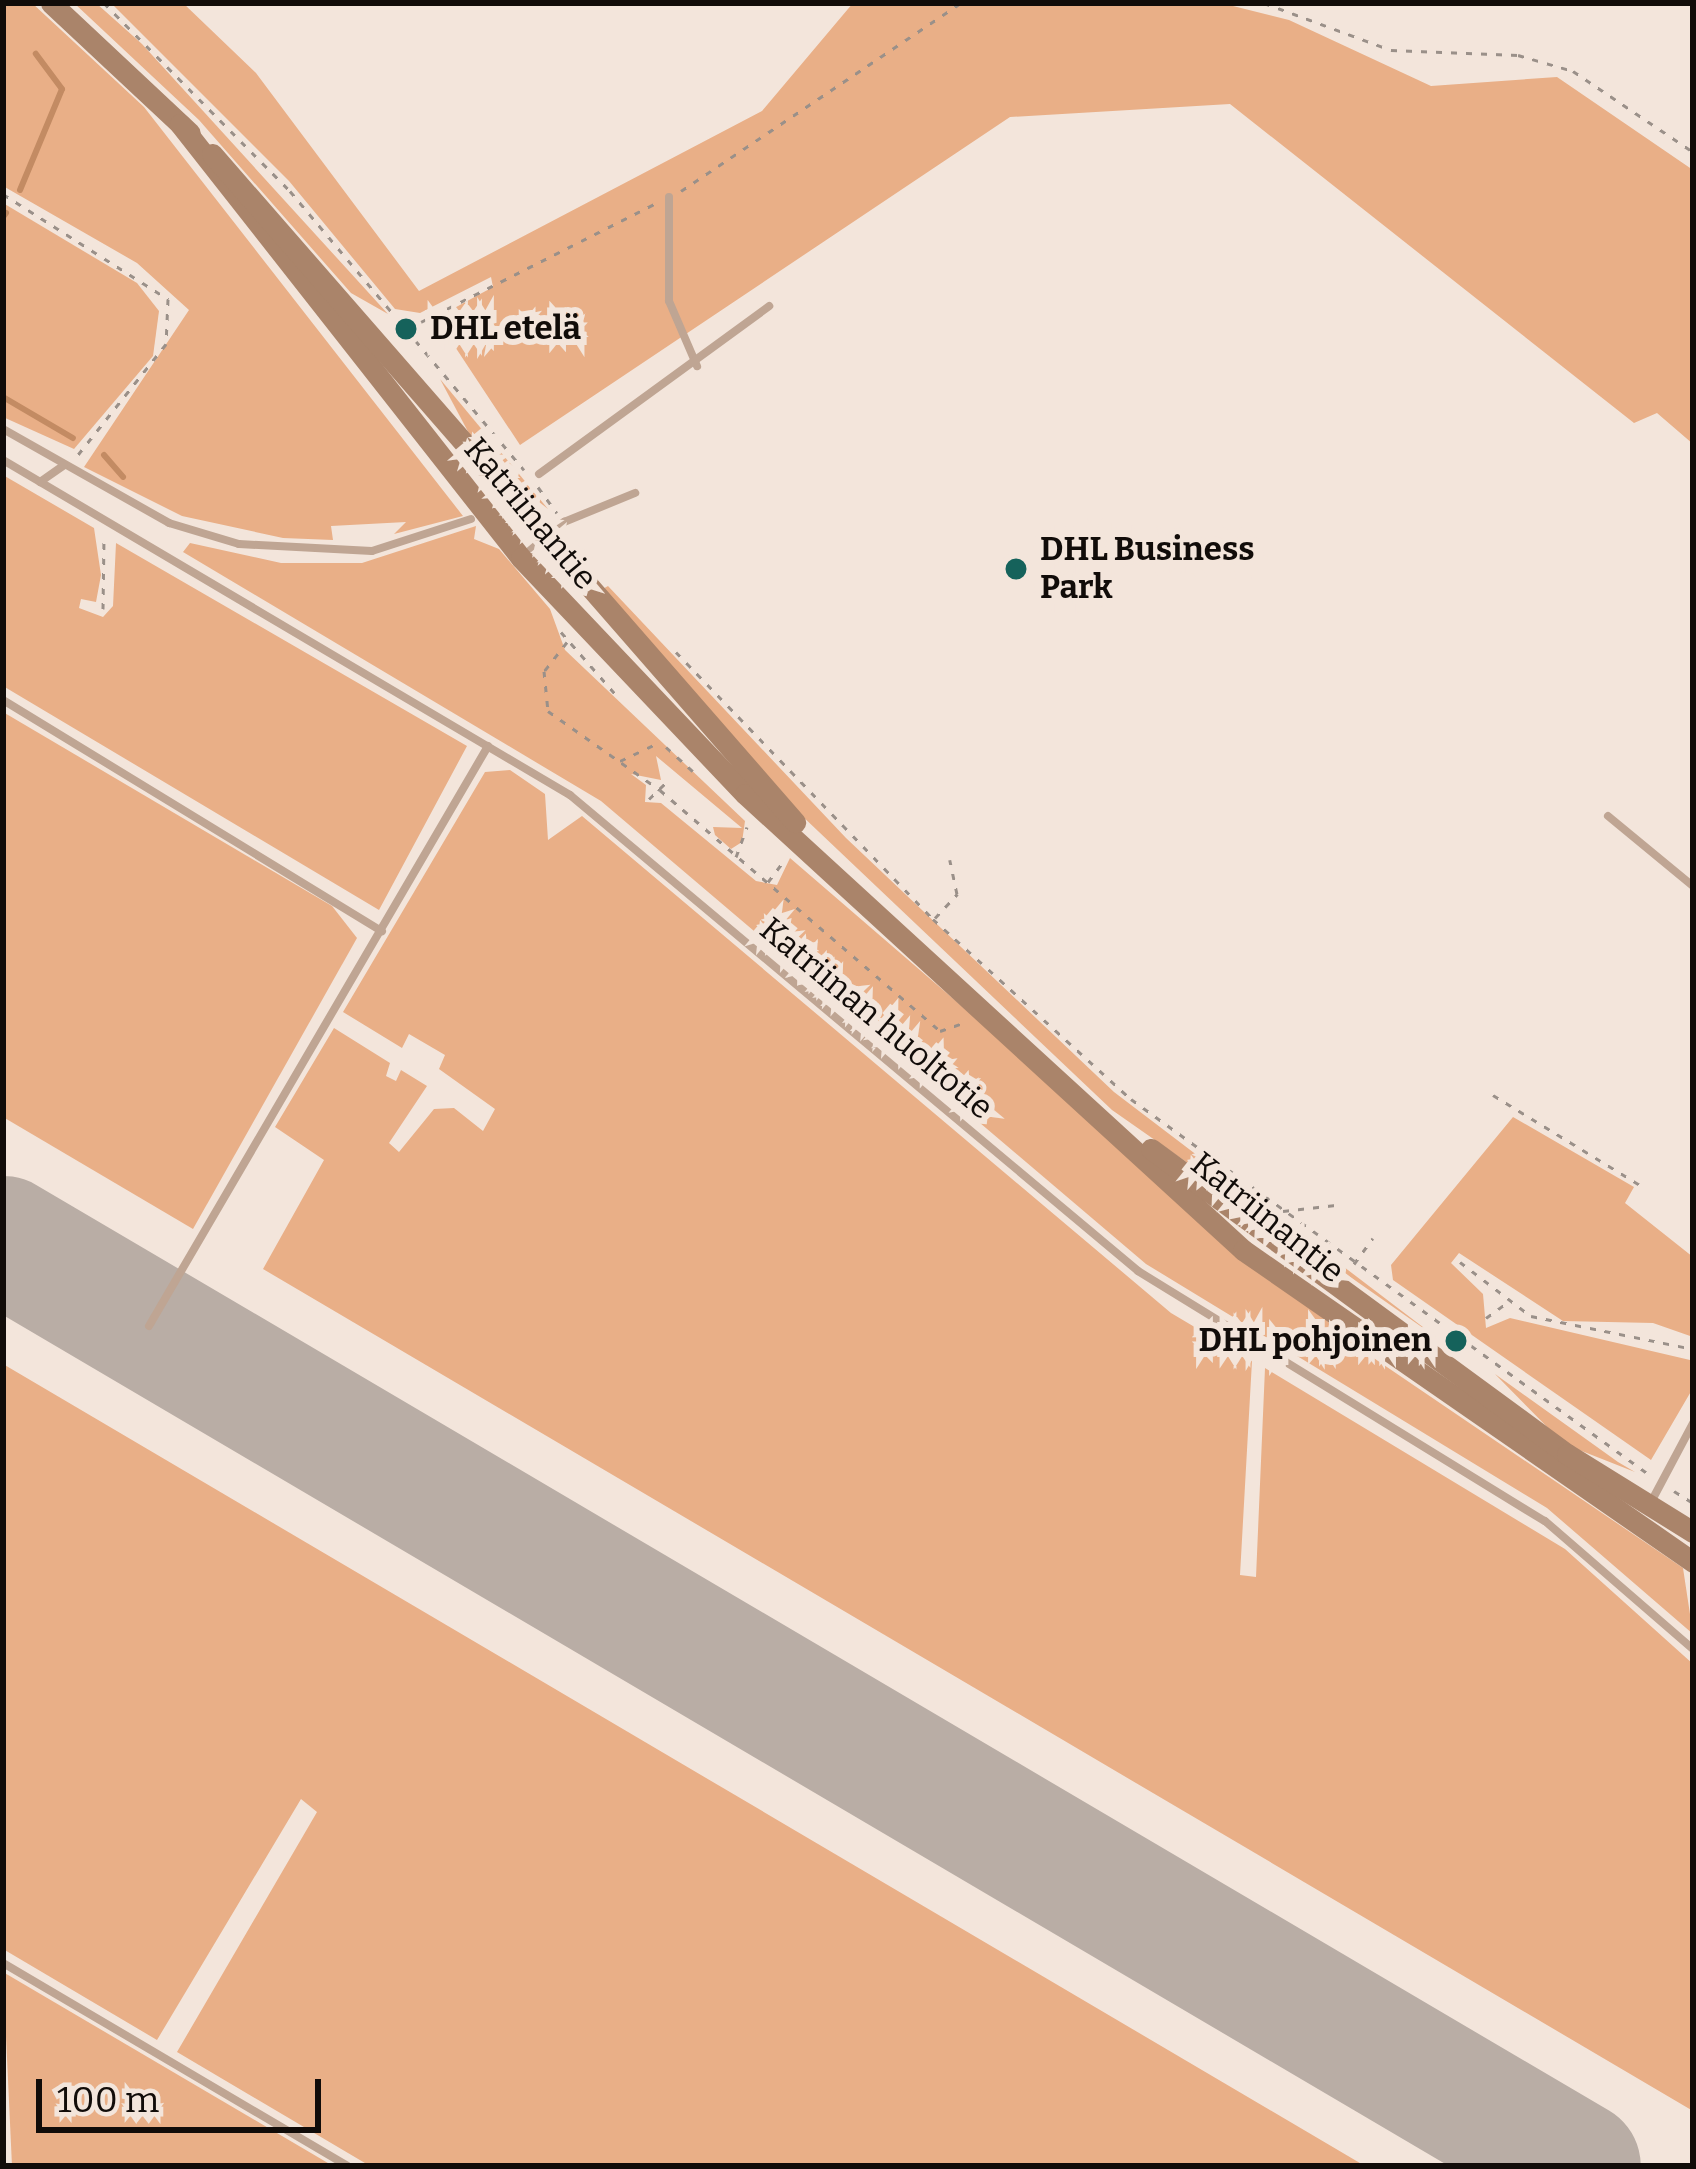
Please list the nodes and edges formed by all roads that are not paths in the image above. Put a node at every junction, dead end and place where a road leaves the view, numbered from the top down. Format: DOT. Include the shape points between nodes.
graph roads {
  1 [pos="51,3"];
  2 [pos="180,124"];
  3 [pos="669,197"];
  4 [pos="769,306"];
  5 [pos="698,366"];
  6 [pos="3,429"];
  7 [pos="3,460"];
  8 [pos="64,465"];
  9 [pos="539,475"];
  10 [pos="40,482"];
  11 [pos="635,493"];
  12 [pos="471,518"];
  13 [pos="541,540"];
  14 [pos="521,558"];
  15 [pos="3,700"];
  16 [pos="488,746"];
  17 [pos="1608,817"];
  18 [pos="1693,886"];
  19 [pos="873,906"];
  20 [pos="382,931"];
  21 [pos="1049,1074"];
  22 [pos="149,1326"];
  23 [pos="1693,1423"];
  24 [pos="1650,1503"];
  25 [pos="1635,1525"];
  26 [pos="1693,1532"];
  27 [pos="1693,1562"];
  28 [pos="1693,1649"];
  29 [pos="3,1963"];
  30 [pos="348,2166"];
  1 -- 2 [label="main road, Katriinantie"];
  2 -- 13 [label="main road, Katriinantie" via="299,245"];
  2 -- 14 [label="main road, Katriinantie"];
  3 -- 5 [label="lane" via="669,301"];
  4 -- 5 [label="lane"];
  5 -- 9 [label="lane"];
  6 -- 8 [label="lane"];
  7 -- 10 [label="lane, Katriinan huoltotie"];
  8 -- 10 [label="lane"];
  8 -- 12 [label="lane" via="169,523 312,556 415,542"];
  10 -- 16 [label="lane, Katriinan huoltotie"];
  11 -- 13 [label="lane"];
  13 -- 14 [label="lane"];
  13 -- 19 [label="main road, Katriinantie"];
  14 -- 19 [label="main road, Katriinantie"];
  15 -- 20 [label="lane"];
  16 -- 20 [label="lane"];
  16 -- 28 [label="lane, Katriinan huoltotie" via="609,824 1138,1271 1545,1521"];
  17 -- 18 [label="lane"];
  19 -- 21 [label="main road, Katriinantie"];
  20 -- 22 [label="lane"];
  21 -- 24 [label="main road, Katriinantie"];
  21 -- 25 [label="main road, Katriinantie" via="1243,1250"];
  23 -- 24 [label="lane"];
  24 -- 25 [label="lane"];
  24 -- 26 [label="main road, Katriinantie"];
  25 -- 27 [label="main road, Katriinantie"];
  29 -- 30 [label="lane"];
}
